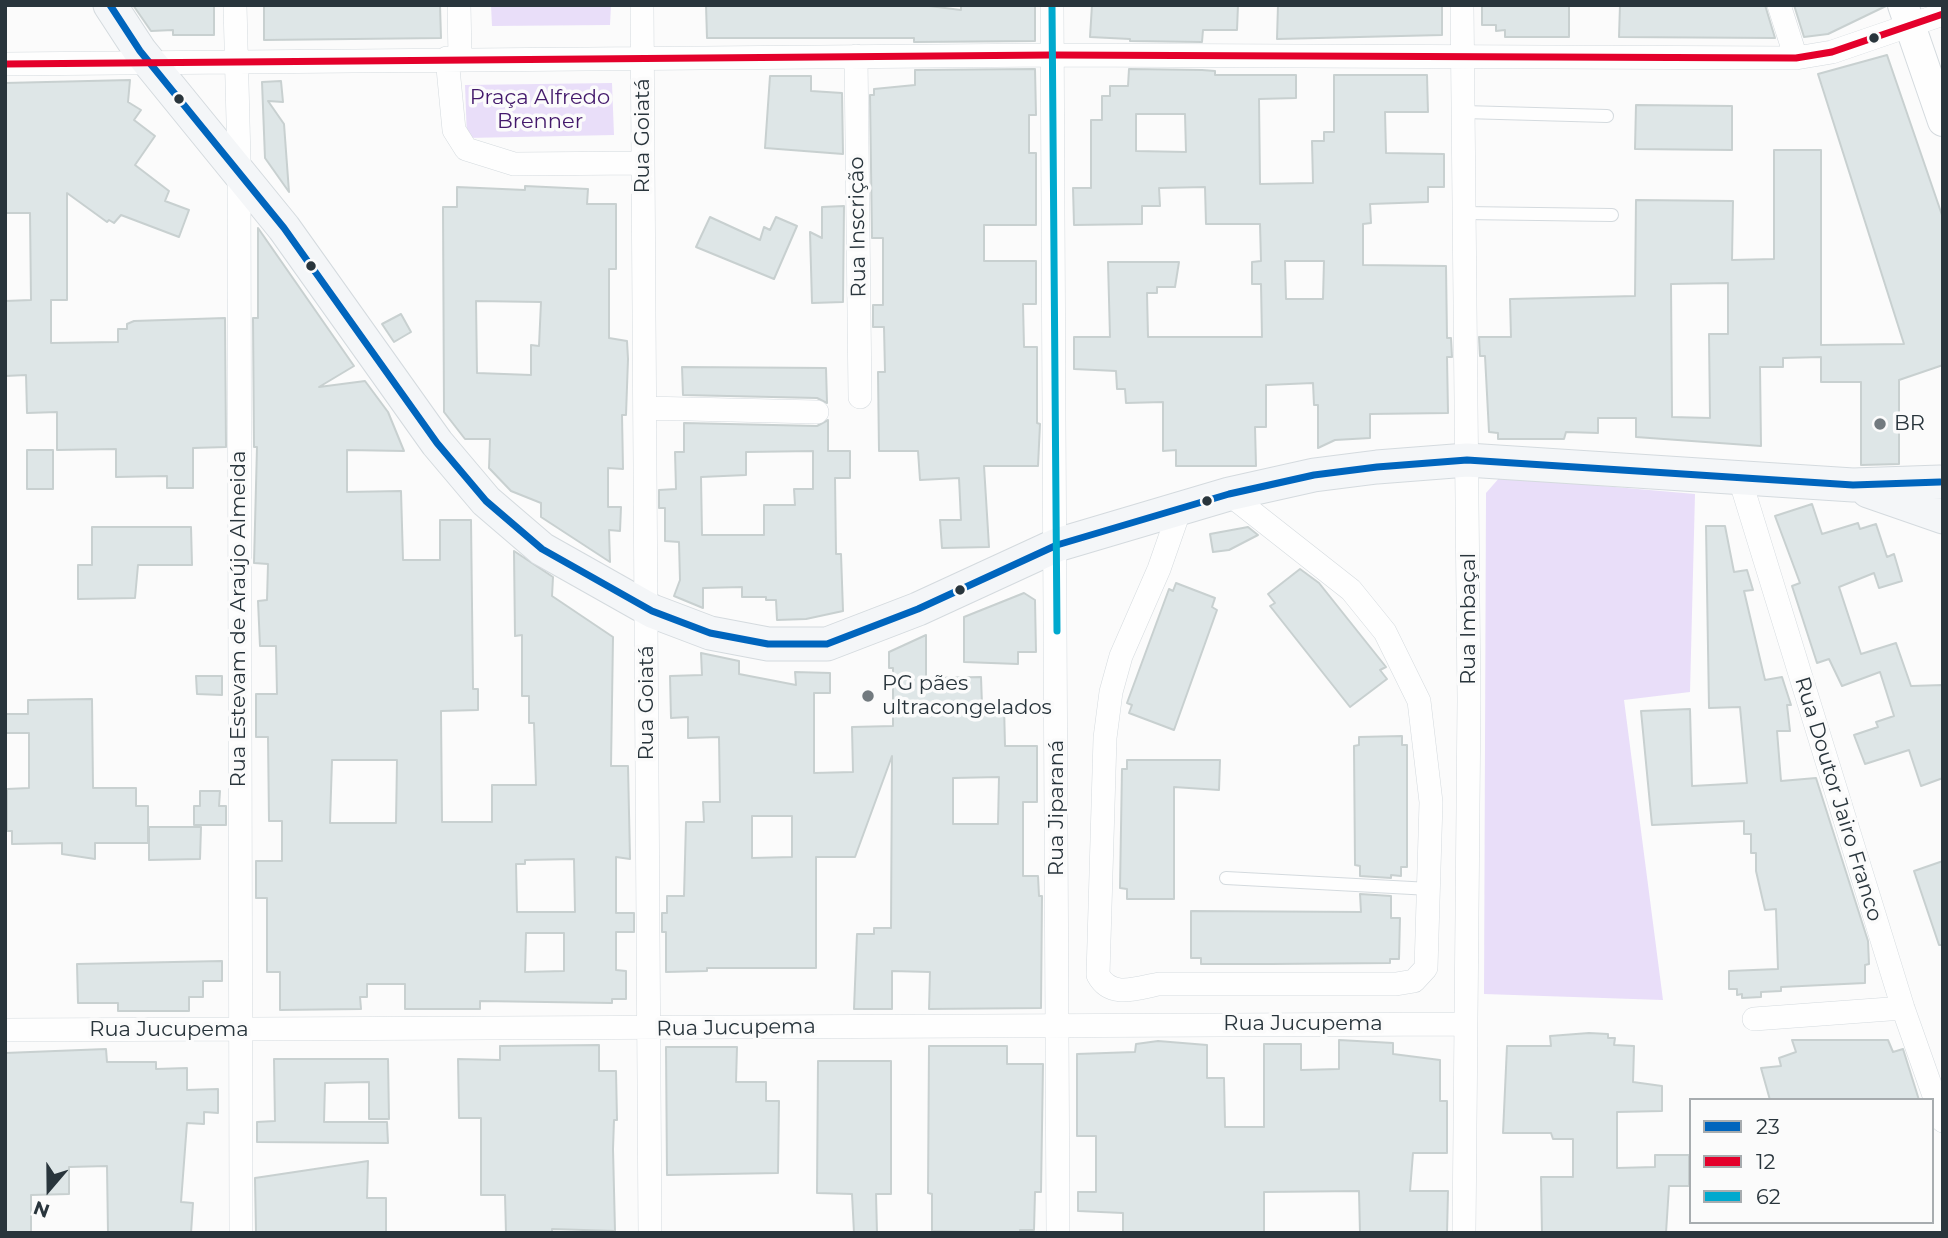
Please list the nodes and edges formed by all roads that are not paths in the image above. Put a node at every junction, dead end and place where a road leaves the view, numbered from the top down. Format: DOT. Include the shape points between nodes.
graph roads {
  1 [pos="110,5"];
  2 [pos="235,5"];
  3 [pos="459,5"];
  4 [pos="642,5"];
  5 [pos="1052,5"];
  6 [pos="1462,5"];
  7 [pos="1779,5"];
  8 [pos="1943,14"];
  9 [pos="1907,16"];
  10 [pos="1052,55"];
  11 [pos="1464,55"];
  12 [pos="856,56"];
  13 [pos="642,57"];
  14 [pos="454,58"];
  15 [pos="1796,58"];
  16 [pos="236,61"];
  17 [pos="149,63"];
  18 [pos="5,64"];
  19 [pos="1464,113"];
  20 [pos="1607,116"];
  21 [pos="1943,121"];
  22 [pos="643,163"];
  23 [pos="239,174"];
  24 [pos="1464,213"];
  25 [pos="1612,215"];
  26 [pos="860,397"];
  27 [pos="645,408"];
  28 [pos="817,412"];
  29 [pos="1467,460"];
  30 [pos="1739,476"];
  31 [pos="1229,494"];
  32 [pos="1942,497"];
  33 [pos="1181,506"];
  34 [pos="1057,545"];
  35 [pos="646,607"];
  36 [pos="1226,878"];
  37 [pos="1430,889"];
  38 [pos="1903,1008"];
  39 [pos="1754,1019"];
  40 [pos="1466,1024"];
  41 [pos="1056,1025"];
  42 [pos="650,1029"];
  43 [pos="5,1030"];
  44 [pos="240,1030"];
  45 [pos="1943,1121"];
  46 [pos="241,1233"];
  47 [pos="650,1233"];
  48 [pos="1058,1233"];
  49 [pos="1464,1233"];
  1 -- 17 [label="main road"];
  2 -- 16 [label="street, Rua Estevam de Araújo Almeida"];
  3 -- 14 [label="street"];
  4 -- 13 [label="street, Rua Goiatá"];
  5 -- 10 [label="street, Rua Jiparaná"];
  6 -- 11 [label="street, Rua Imbaçal"];
  7 -- 15 [label="street"];
  8 -- 9 [label="street"];
  9 -- 15 [label="street" via="1832,52"];
  9 -- 21 [label="street"];
  10 -- 11 [label="street"];
  10 -- 12 [label="street"];
  10 -- 34 [label="street, Rua Jiparaná"];
  11 -- 15 [label="street"];
  11 -- 19 [label="street, Rua Imbaçal"];
  12 -- 13 [label="street"];
  12 -- 26 [label="street, Rua Inscrição"];
  13 -- 14 [label="street"];
  13 -- 22 [label="street, Rua Goiatá"];
  14 -- 16 [label="street"];
  14 -- 22 [label="street" via="454,130 466,149 514,164"];
  16 -- 17 [label="street"];
  16 -- 23 [label="street, Rua Estevam de Araújo Almeida"];
  17 -- 18 [label="street"];
  17 -- 23 [label="main road"];
  19 -- 20 [label="lane"];
  19 -- 24 [label="street, Rua Imbaçal"];
  22 -- 27 [label="street, Rua Goiatá"];
  23 -- 35 [label="main road" via="284,228 437,443 486,501 542,549"];
  23 -- 44 [label="street, Rua Estevam de Araújo Almeida"];
  24 -- 25 [label="lane"];
  24 -- 29 [label="street, Rua Imbaçal"];
  27 -- 28 [label="street"];
  27 -- 35 [label="street, Rua Goiatá"];
  29 -- 30 [label="main road"];
  29 -- 31 [label="main road" via="1314,475"];
  29 -- 40 [label="street, Rua Imbaçal"];
  30 -- 32 [label="main road"];
  30 -- 38 [label="street, Rua Doutor Jairo Franco"];
  31 -- 33 [label="main road"];
  31 -- 37 [label="street" via="1351,590 1385,632 1419,701 1431,802"];
  33 -- 34 [label="main road"];
  33 -- 37 [label="street" via="1111,692 1104,752 1098,975 1102,982 1120,991 1159,984 1414,981 1426,968"];
  34 -- 35 [label="main road" via="893,620 827,644 768,644 722,635"];
  34 -- 41 [label="street, Rua Jiparaná"];
  35 -- 42 [label="street, Rua Goiatá"];
  36 -- 37 [label="lane"];
  38 -- 39 [label="street"];
  38 -- 45 [label="street, Rua Doutor Jairo Franco"];
  40 -- 41 [label="street, Rua Jucupema"];
  40 -- 49 [label="street, Rua Imbaçal"];
  41 -- 42 [label="street, Rua Jucupema"];
  41 -- 48 [label="street, Rua Jiparaná"];
  42 -- 44 [label="street, Rua Jucupema"];
  42 -- 47 [label="street, Rua Goiatá"];
  43 -- 44 [label="street, Rua Jucupema"];
  44 -- 46 [label="street, Rua Estevam de Araújo Almeida"];
}
